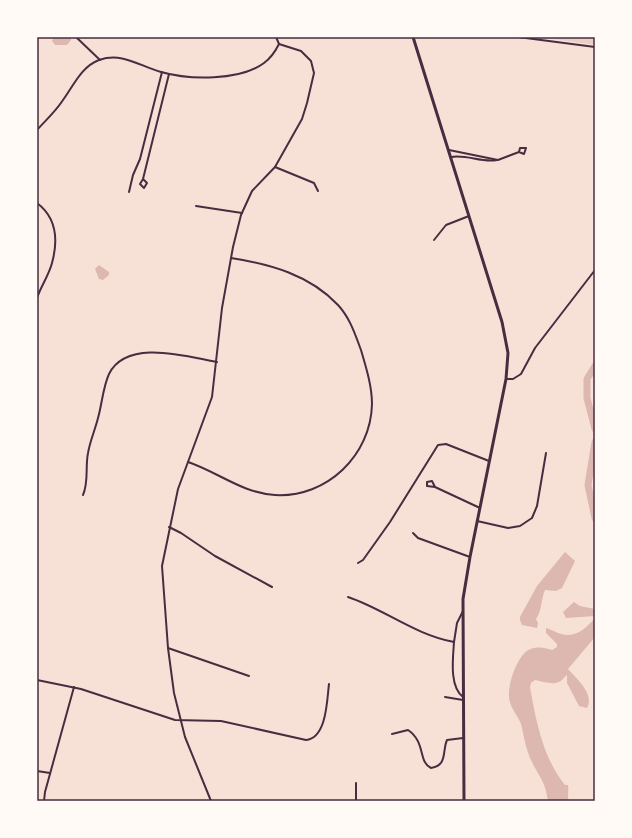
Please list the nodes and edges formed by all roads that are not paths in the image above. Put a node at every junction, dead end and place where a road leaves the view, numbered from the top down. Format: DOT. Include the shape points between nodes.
graph roads {
  1 [pos="76,37"];
  2 [pos="276,37"];
  3 [pos="413,37"];
  4 [pos="518,37"];
  5 [pos="279,44"];
  6 [pos="595,47"];
  7 [pos="100,60"];
  8 [pos="162,72"];
  9 [pos="169,74"];
  10 [pos="37,130"];
  11 [pos="449,150"];
  12 [pos="519,152"];
  13 [pos="451,157"];
  14 [pos="498,160"];
  15 [pos="276,167"];
  16 [pos="143,179"];
  17 [pos="318,191"];
  18 [pos="129,192"];
  19 [pos="37,203"];
  20 [pos="196,206"];
  21 [pos="242,213"];
  22 [pos="469,216"];
  23 [pos="434,240"];
  24 [pos="231,258"];
  25 [pos="595,270"];
  26 [pos="37,298"];
  27 [pos="217,362"];
  28 [pos="506,379"];
  29 [pos="546,453"];
  30 [pos="489,461"];
  31 [pos="188,462"];
  32 [pos="435,487"];
  33 [pos="83,495"];
  34 [pos="480,508"];
  35 [pos="477,521"];
  36 [pos="170,527"];
  37 [pos="413,533"];
  38 [pos="470,556"];
  39 [pos="358,563"];
  40 [pos="272,586"];
  41 [pos="348,597"];
  42 [pos="463,611"];
  43 [pos="454,642"];
  44 [pos="168,648"];
  45 [pos="249,676"];
  46 [pos="37,680"];
  47 [pos="329,684"];
  48 [pos="74,687"];
  49 [pos="445,697"];
  50 [pos="462,699"];
  51 [pos="180,720"];
  52 [pos="392,734"];
  53 [pos="463,738"];
  54 [pos="37,771"];
  55 [pos="50,773"];
  56 [pos="356,783"];
  57 [pos="44,801"];
  58 [pos="211,801"];
  59 [pos="356,801"];
  60 [pos="464,801"];
  1 -- 7 [label="street"];
  2 -- 5 [label="street"];
  3 -- 11 [label="main road"];
  4 -- 6 [label="street"];
  5 -- 9 [label="street" via="265,63 242,73 214,77"];
  5 -- 15 [label="street" via="304,52 311,61 314,71 305,113"];
  7 -- 8 [label="street" via="125,58"];
  7 -- 10 [label="street" via="82,72 64,100"];
  8 -- 9 [label="street"];
  8 -- 18 [label="street"];
  9 -- 16 [label="street"];
  11 -- 13 [label="main road"];
  11 -- 14 [label="street"];
  12 -- 14 [label="street"];
  13 -- 14 [label="street" via="460,155 489,161"];
  13 -- 22 [label="main road"];
  15 -- 17 [label="street" via="314,183"];
  15 -- 21 [label="street" via="252,191"];
  19 -- 26 [label="street" via="46,212 56,235 52,263"];
  20 -- 21 [label="street"];
  21 -- 24 [label="street"];
  22 -- 23 [label="street" via="446,225"];
  22 -- 28 [label="main road" via="506,338"];
  24 -- 27 [label="street"];
  24 -- 31 [label="street" via="288,272 320,289 342,310 353,330 370,386 372,403 369,426 360,447 346,468 327,482 298,494 275,495 254,491"];
  25 -- 28 [label="street" via="534,348 521,374 513,379"];
  27 -- 31 [label="street" via="209,408"];
  27 -- 33 [label="street" via="150,353 133,355 116,365 108,376 88,451 87,483"];
  28 -- 30 [label="main road"];
  29 -- 35 [label="street" via="537,506 532,518 520,526 508,528"];
  30 -- 34 [label="main road"];
  30 -- 39 [label="street" via="446,444 438,445 390,522 363,560"];
  31 -- 36 [label="street" via="178,489"];
  32 -- 34 [label="street"];
  34 -- 35 [label="main road"];
  35 -- 38 [label="main road"];
  36 -- 40 [label="street" via="220,559"];
  36 -- 44 [label="street" via="162,571"];
  37 -- 38 [label="street" via="418,538"];
  38 -- 42 [label="main road"];
  41 -- 43 [label="street" via="434,637"];
  42 -- 43 [label="street" via="457,623"];
  42 -- 50 [label="main road"];
  43 -- 50 [label="street" via="454,677"];
  44 -- 45 [label="street"];
  44 -- 51 [label="street"];
  46 -- 48 [label="street"];
  47 -- 51 [label="street" via="324,721 316,735 309,740 219,721"];
  48 -- 51 [label="street"];
  48 -- 55 [label="street"];
  49 -- 50 [label="street"];
  50 -- 53 [label="main road"];
  51 -- 58 [label="street"];
  52 -- 53 [label="street" via="408,730 414,734 422,747 424,762 432,768 443,761 447,740"];
  53 -- 60 [label="main road"];
  54 -- 55 [label="street"];
  55 -- 57 [label="street"];
  56 -- 59 [label="street"];
}
